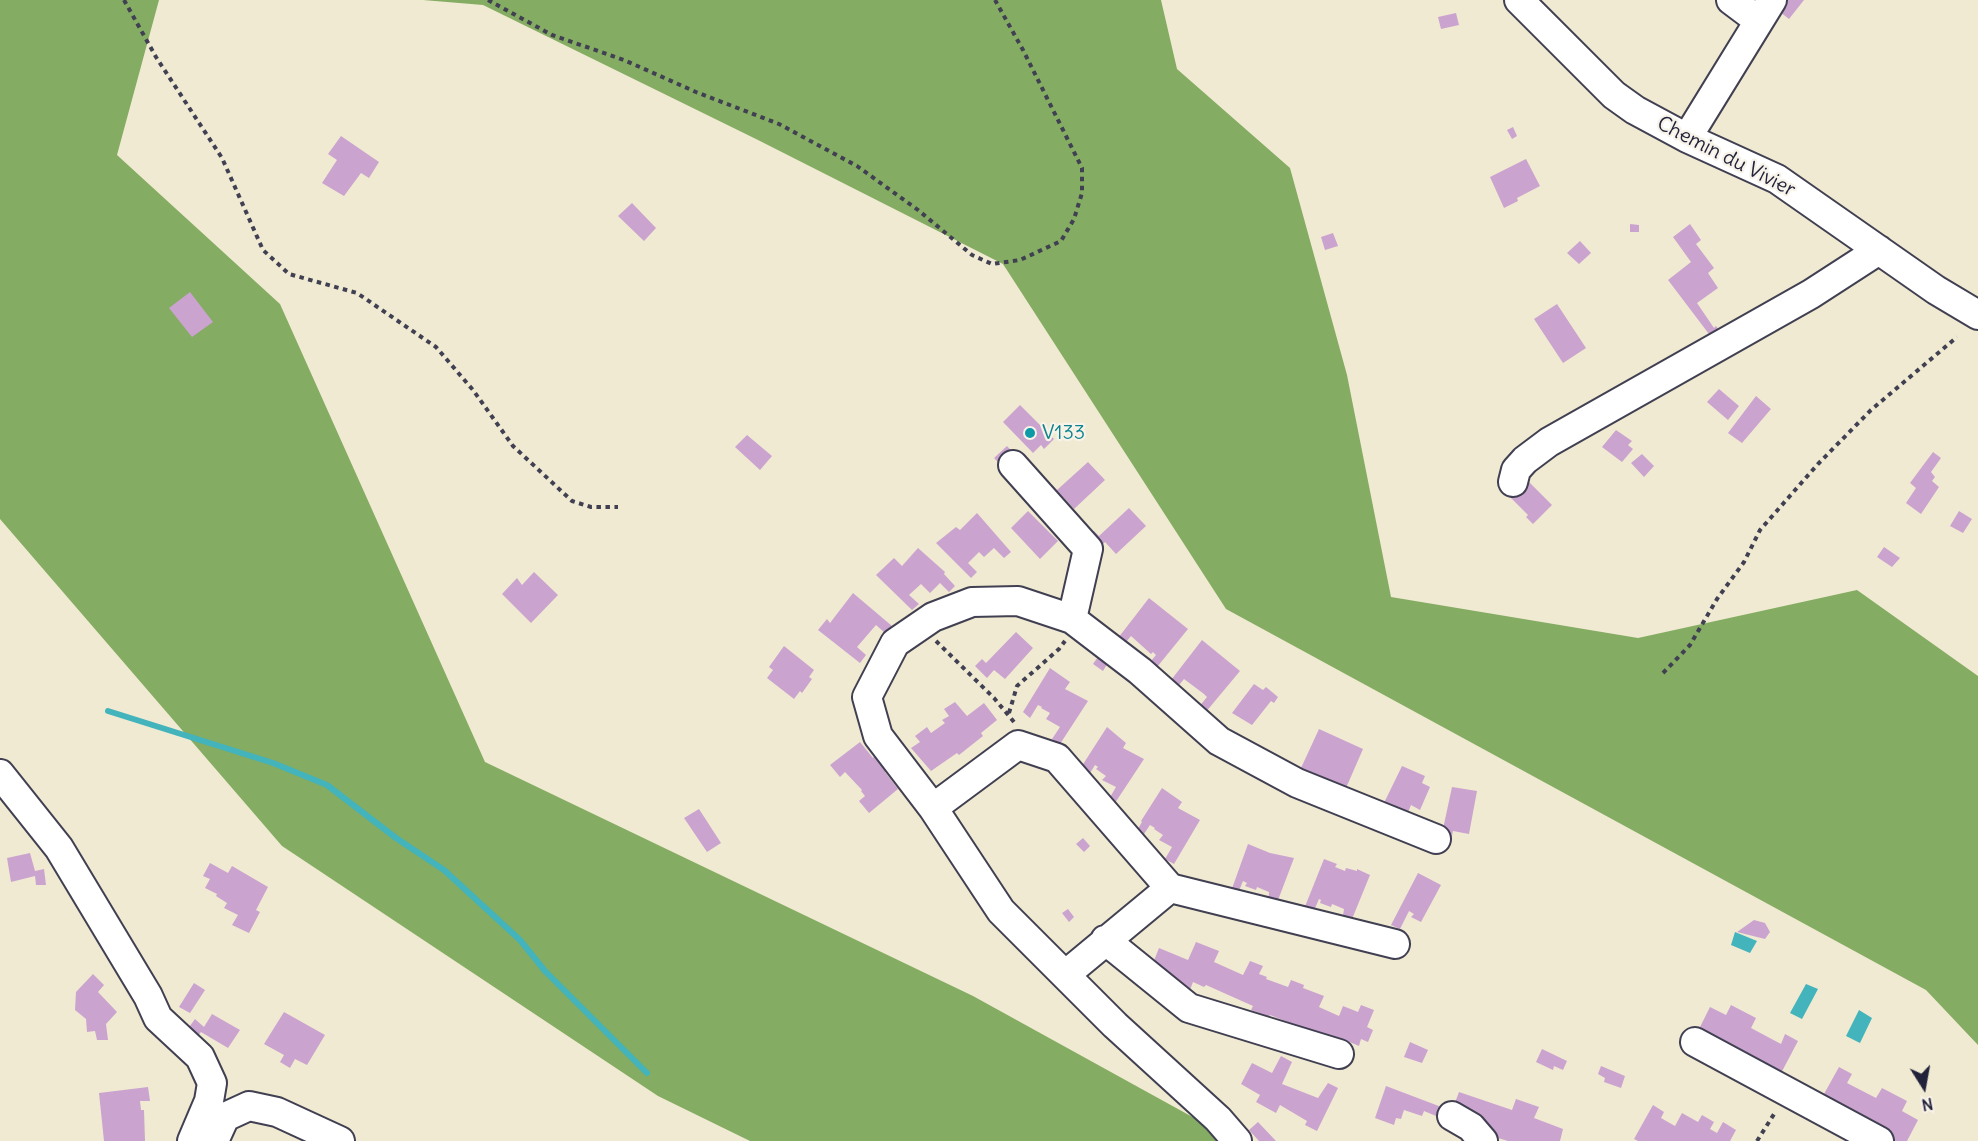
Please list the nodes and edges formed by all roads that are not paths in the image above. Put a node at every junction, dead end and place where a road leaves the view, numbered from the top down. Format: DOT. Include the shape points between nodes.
graph roads {
  1 [pos="1519,0"];
  2 [pos="1731,0"];
  3 [pos="1766,10"];
  4 [pos="1687,138"];
  5 [pos="1880,250"];
  6 [pos="1978,315"];
  7 [pos="1013,465"];
  8 [pos="1513,482"];
  9 [pos="1072,619"];
  10 [pos="0,774"];
  11 [pos="933,808"];
  12 [pos="1436,840"];
  13 [pos="1170,888"];
  14 [pos="1106,940"];
  15 [pos="1395,944"];
  16 [pos="1065,975"];
  17 [pos="1695,1042"];
  18 [pos="1339,1054"];
  19 [pos="1452,1116"];
  20 [pos="192,1141"];
  21 [pos="214,1141"];
  22 [pos="340,1141"];
  23 [pos="1237,1141"];
  24 [pos="1483,1141"];
  25 [pos="1879,1141"];
  1 -- 4 [label="street, Chemin du Vivier" via="1614,95 1635,111"];
  2 -- 3 [label="street"];
  3 -- 4 [label="street"];
  4 -- 5 [label="street, Chemin du Vivier" via="1777,179"];
  5 -- 6 [label="street, Chemin du Vivier"];
  5 -- 8 [label="street" via="1811,294 1549,442 1525,460 1516,470"];
  7 -- 9 [label="street" via="1088,549"];
  9 -- 11 [label="street" via="1018,601 972,602 933,618 895,644 867,697 878,736"];
  9 -- 12 [label="street" via="1140,671 1219,741 1298,783"];
  10 -- 20 [label="street" via="59,848 158,1018 200,1057 212,1083 209,1101"];
  11 -- 13 [label="street" via="1017,728 1057,758"];
  11 -- 16 [label="street" via="1001,910"];
  13 -- 14 [label="street"];
  13 -- 15 [label="street"];
  14 -- 16 [label="street"];
  14 -- 18 [label="street" via="1189,1008"];
  16 -- 23 [label="street"];
  17 -- 25 [label="street"];
  19 -- 24 [label="street" via="1471,1127"];
  21 -- 22 [label="street" via="225,1117 249,1106 277,1112"];
}
